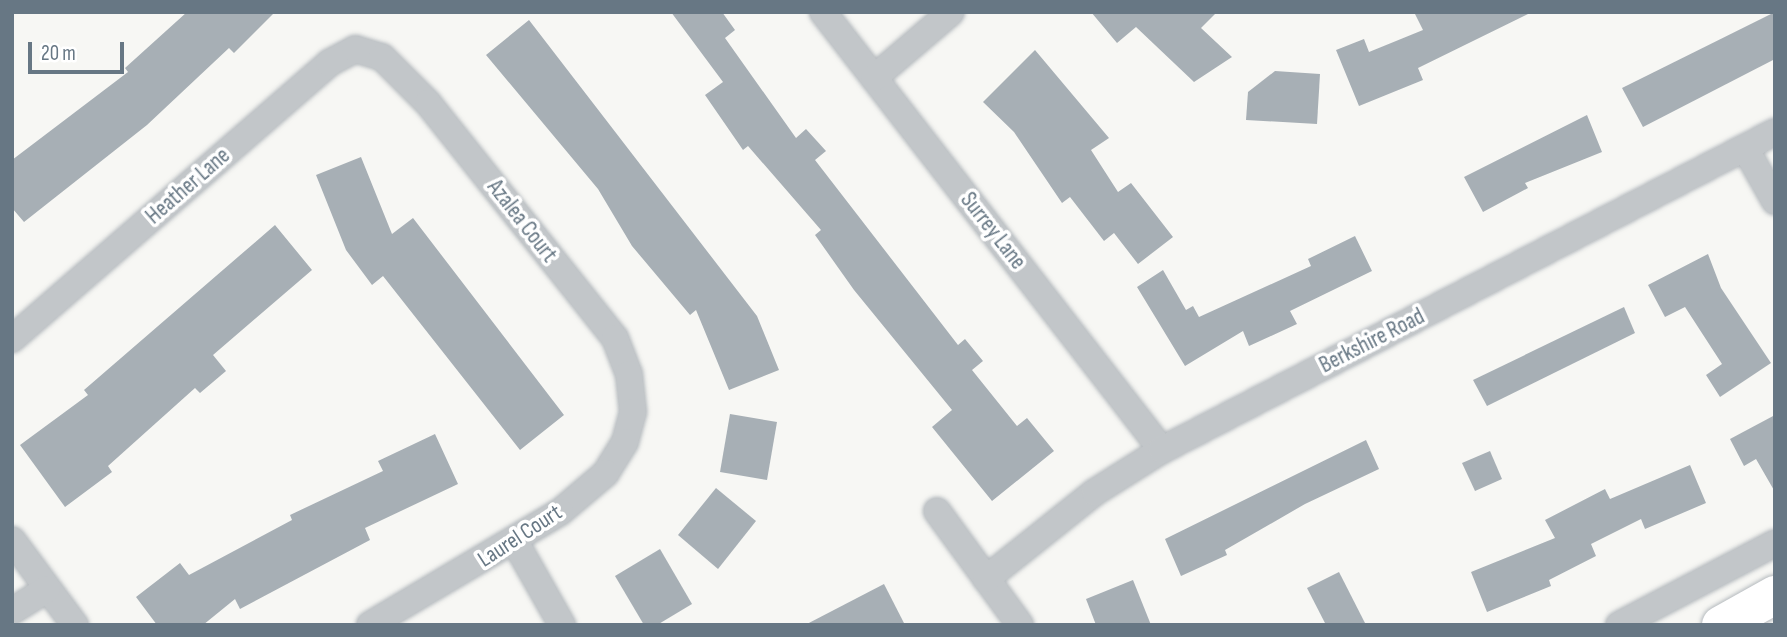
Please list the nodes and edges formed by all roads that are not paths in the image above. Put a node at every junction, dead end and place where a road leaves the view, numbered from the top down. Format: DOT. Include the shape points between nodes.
graph roads {
  1 [pos="823,12"];
  2 [pos="951,12"];
  3 [pos="372,54"];
  4 [pos="874,78"];
  5 [pos="1775,132"];
  6 [pos="1745,148"];
  7 [pos="1775,201"];
  8 [pos="12,339"];
  9 [pos="633,412"];
  10 [pos="1162,450"];
  11 [pos="937,511"];
  12 [pos="12,540"];
  13 [pos="514,540"];
  14 [pos="1775,544"];
  15 [pos="986,579"];
  16 [pos="47,589"];
  17 [pos="1775,596"];
  18 [pos="12,611"];
  19 [pos="75,625"];
  20 [pos="370,625"];
  21 [pos="562,625"];
  22 [pos="1020,625"];
  23 [pos="1619,625"];
  24 [pos="1721,625"];
  1 -- 4 [label="street, Surrey Lane"];
  2 -- 4 [label="street"];
  3 -- 8 [label="street, Heather Lane" via="355,49 329,63"];
  3 -- 9 [label="street, Azalea Court" via="428,103 615,338 629,374"];
  4 -- 10 [label="street, Surrey Lane"];
  5 -- 6 [label="street, Berkshire Road"];
  6 -- 7 [label="street"];
  6 -- 10 [label="street, Berkshire Road"];
  9 -- 13 [label="street, Laurel Court" via="625,442 606,473"];
  10 -- 15 [label="street, Berkshire Road" via="1095,492"];
  11 -- 15 [label="street"];
  12 -- 16 [label="street"];
  13 -- 20 [label="street, Laurel Court"];
  13 -- 21 [label="street"];
  14 -- 23 [label="street"];
  15 -- 22 [label="street"];
  16 -- 18 [label="street"];
  16 -- 19 [label="street"];
  17 -- 24 [label="main road"];
}
